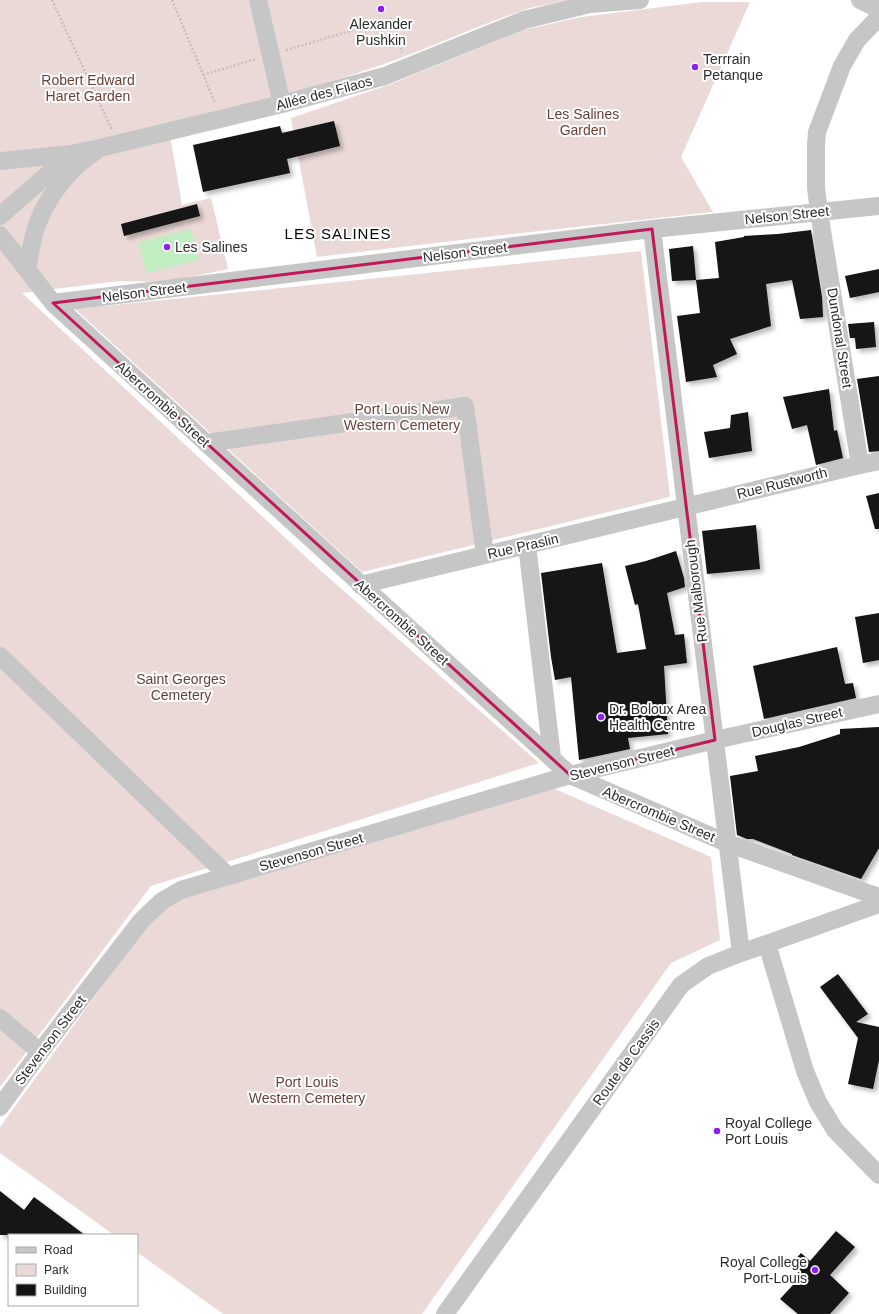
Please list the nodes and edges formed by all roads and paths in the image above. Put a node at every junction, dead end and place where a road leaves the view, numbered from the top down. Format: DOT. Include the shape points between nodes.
graph roads {
  1 [pos="52,0"];
  2 [pos="172,0"];
  3 [pos="258,0"];
  4 [pos="640,0"];
  5 [pos="860,0"];
  6 [pos="879,9"];
  7 [pos="879,17"];
  8 [pos="270,54"];
  9 [pos="406,68"];
  10 [pos="203,75"];
  11 [pos="282,104"];
  12 [pos="222,119"];
  13 [pos="118,143"];
  14 [pos="100,148"];
  15 [pos="71,154"];
  16 [pos="0,160"];
  17 [pos="879,206"];
  18 [pos="819,212"];
  19 [pos="0,216"];
  20 [pos="652,229"];
  21 [pos="0,235"];
  22 [pos="27,270"];
  23 [pos="53,303"];
  24 [pos="206,443"];
  25 [pos="879,461"];
  26 [pos="860,465"];
  27 [pos="686,507"];
  28 [pos="527,545"];
  29 [pos="485,555"];
  30 [pos="360,585"];
  31 [pos="0,656"];
  32 [pos="879,704"];
  33 [pos="715,740"];
  34 [pos="552,757"];
  35 [pos="570,775"];
  36 [pos="727,843"];
  37 [pos="228,876"];
  38 [pos="879,897"];
  39 [pos="879,904"];
  40 [pos="767,944"];
  41 [pos="741,953"];
  42 [pos="0,1018"];
  43 [pos="40,1052"];
  44 [pos="0,1107"];
  45 [pos="879,1175"];
  46 [pos="445,1314"];
  1 -- 13 [label="path"];
  2 -- 10 [label="path"];
  3 -- 8 [label="street"];
  4 -- 9 [label="street, Allée des Filaos" via="590,4 524,20"];
  5 -- 6 [label="street"];
  7 -- 18 [label="street, Dundonal Street" via="857,40 842,66 818,132 816,188"];
  8 -- 9 [label="path" via="391,19"];
  8 -- 10 [label="path"];
  8 -- 11 [label="street"];
  9 -- 11 [label="street, Allée des Filaos"];
  10 -- 12 [label="path"];
  11 -- 12 [label="street, Allée des Filaos"];
  12 -- 13 [label="street, Allée des Filaos"];
  13 -- 14 [label="street, Allée des Filaos"];
  14 -- 15 [label="street, Allée des Filaos"];
  14 -- 22 [label="street" via="71,171 47,203 38,222"];
  15 -- 16 [label="street, Allée des Filaos"];
  15 -- 19 [label="street"];
  17 -- 18 [label="street, Nelson Street"];
  18 -- 20 [label="street, Nelson Street"];
  18 -- 26 [label="street, Dundonal Street"];
  20 -- 23 [label="street, Nelson Street"];
  20 -- 27 [label="street, Rue Malborough"];
  21 -- 22 [label="street, Abercrombie Street"];
  22 -- 23 [label="street, Abercrombie Street"];
  23 -- 24 [label="street, Abercrombie Street"];
  24 -- 29 [label="street" via="465,406"];
  24 -- 30 [label="street, Abercrombie Street"];
  25 -- 26 [label="street, Rue Rustworth"];
  26 -- 27 [label="street, Rue Rustworth"];
  27 -- 28 [label="street, Rue Praslin"];
  27 -- 33 [label="street, Rue Malborough"];
  28 -- 29 [label="street, Rue Praslin"];
  28 -- 34 [label="street"];
  29 -- 30 [label="street, Rue Praslin"];
  30 -- 34 [label="street, Abercrombie Street"];
  31 -- 37 [label="street"];
  32 -- 33 [label="street, Douglas Street"];
  33 -- 35 [label="street, Stevenson Street"];
  33 -- 36 [label="street, Rue Malborough"];
  34 -- 35 [label="street, Abercrombie Street"];
  35 -- 36 [label="street, Abercrombie Street"];
  35 -- 37 [label="street, Stevenson Street"];
  36 -- 38 [label="street, Abercrombie Street"];
  36 -- 41 [label="street, Rue Malborough"];
  37 -- 43 [label="street, Stevenson Street" via="181,890 162,901 141,922"];
  39 -- 40 [label="street, Route de Cassis"];
  40 -- 41 [label="street, Route de Cassis"];
  40 -- 45 [label="street" via="805,1071 818,1102 835,1130"];
  41 -- 46 [label="street, Route de Cassis" via="708,966 681,985"];
  42 -- 43 [label="street"];
  43 -- 44 [label="street, Stevenson Street"];
}
